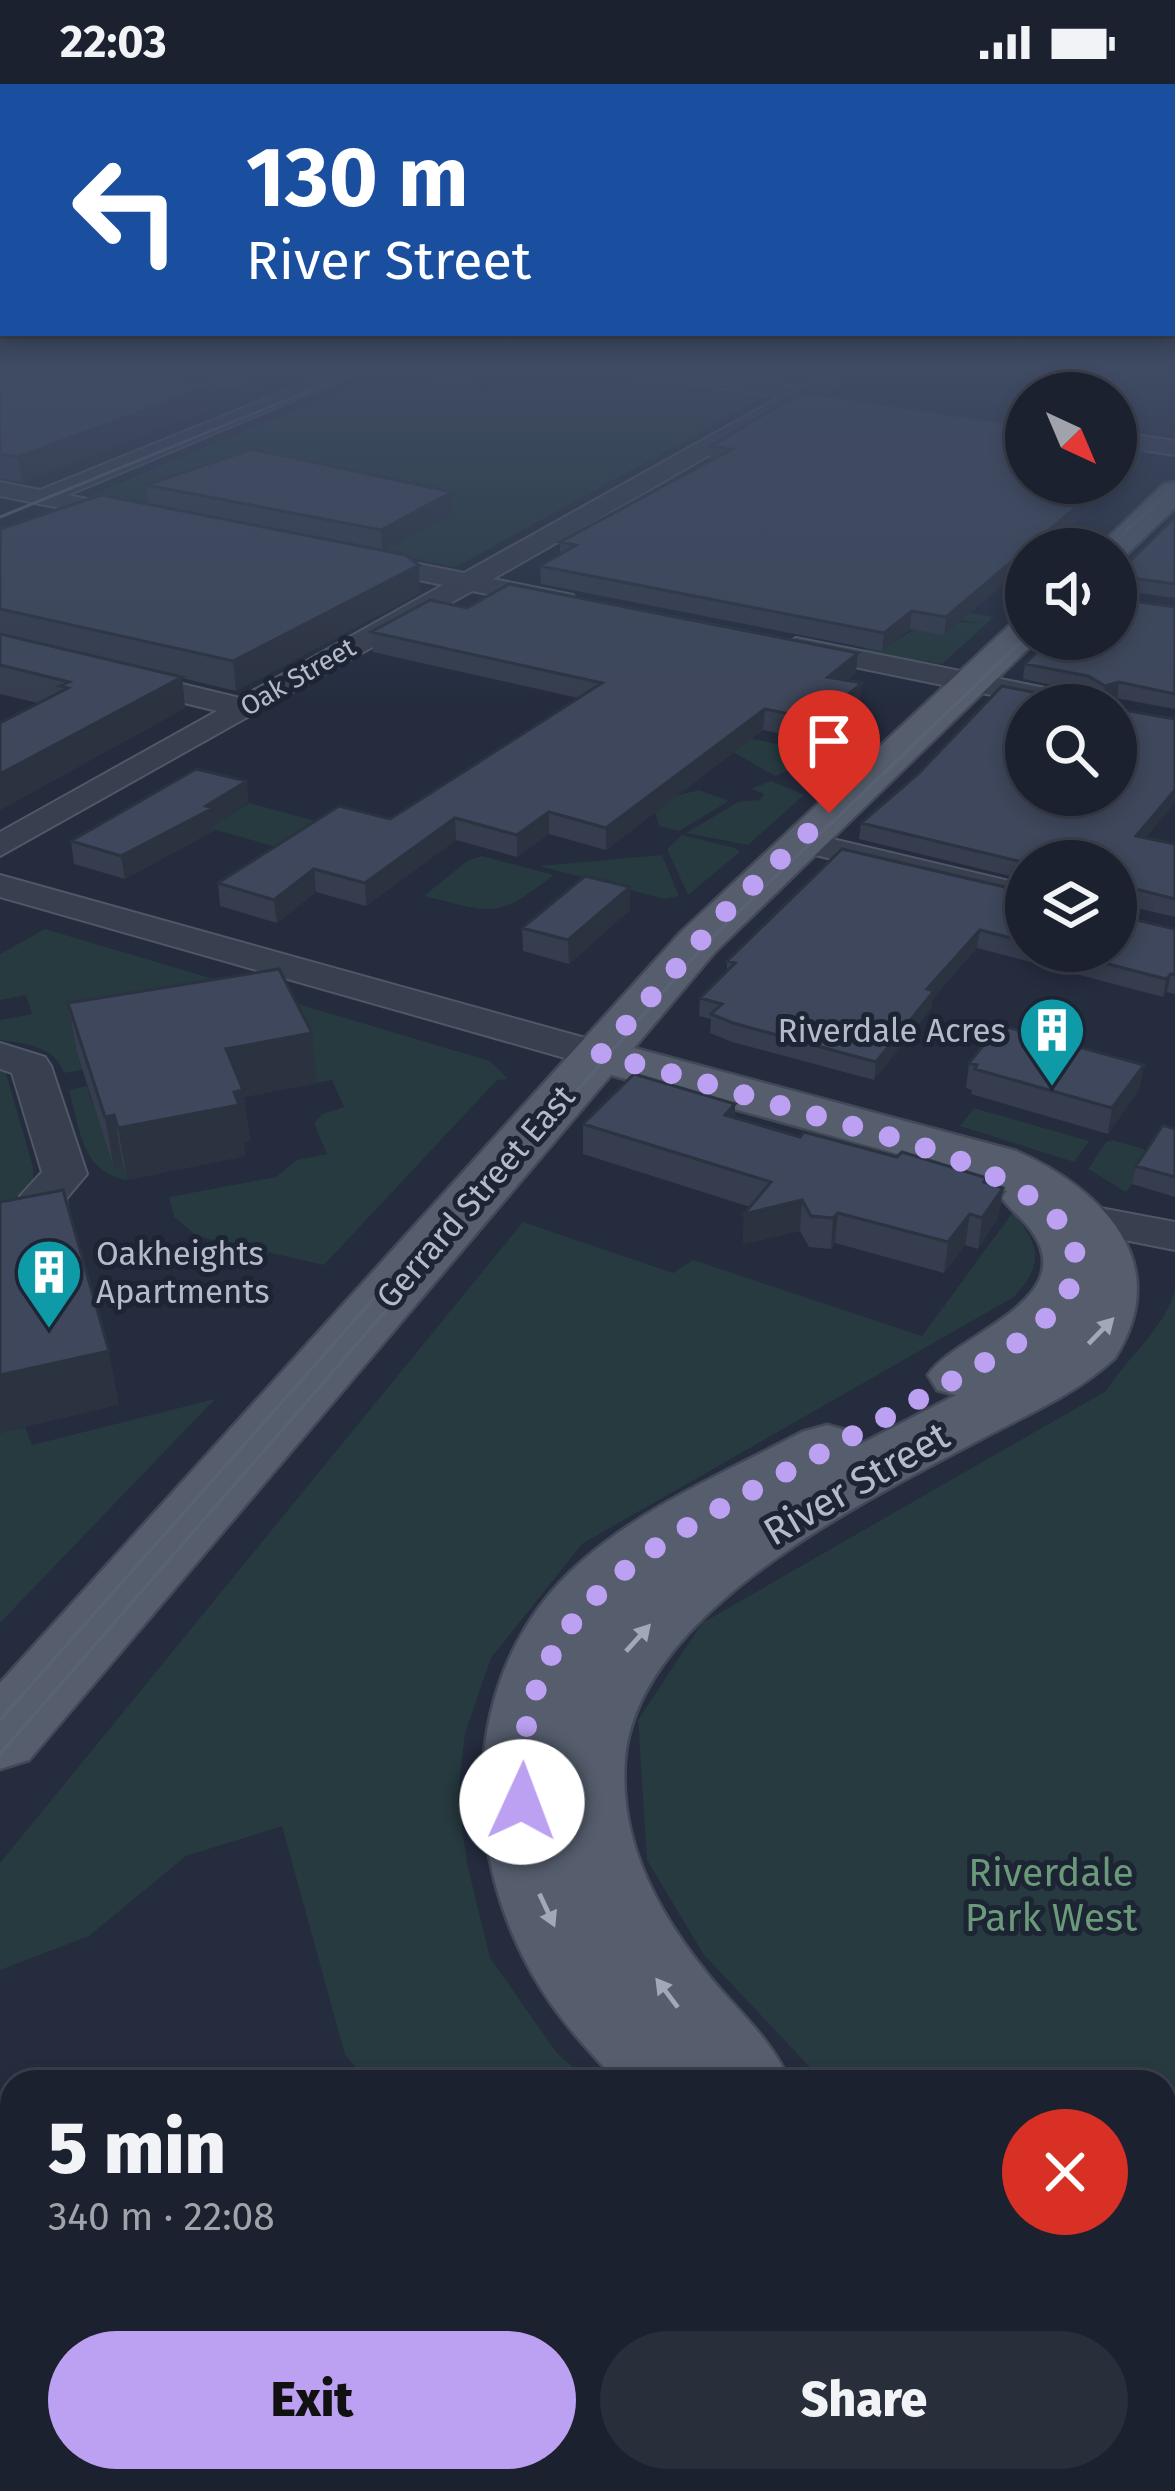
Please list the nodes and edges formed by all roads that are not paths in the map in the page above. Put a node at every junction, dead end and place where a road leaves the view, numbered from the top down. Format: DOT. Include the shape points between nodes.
graph roads {
  1 [pos="82,480"];
  2 [pos="647,480"];
  3 [pos="0,489"];
  4 [pos="1175,491"];
  5 [pos="41,497"];
  6 [pos="0,514"];
  7 [pos="1161,519"];
  8 [pos="160,521"];
  9 [pos="337,556"];
  10 [pos="465,582"];
  11 [pos="580,604"];
  12 [pos="762,640"];
  13 [pos="1005,650"];
  14 [pos="8,658"];
  15 [pos="970,682"];
  16 [pos="1005,689"];
  17 [pos="244,708"];
  18 [pos="799,841"];
  19 [pos="0,846"];
  20 [pos="0,886"];
  21 [pos="1005,891"];
  22 [pos="0,1055"];
  23 [pos="600,1055"];
  24 [pos="928,1148"];
  25 [pos="1095,1221"];
  26 [pos="0,1224"];
  27 [pos="1175,1236"];
  28 [pos="0,1737"];
  29 [pos="668,2070"];
  30 [pos="732,2070"];
  1 -- 5 [label="street"];
  2 -- 10 [label="street, Oak Street"];
  3 -- 5 [label="street"];
  4 -- 7 [label="main road"];
  5 -- 6 [label="street"];
  5 -- 8 [label="street"];
  9 -- 10 [label="street"];
  10 -- 11 [label="street"];
  10 -- 17 [label="street, Oak Street"];
  12 -- 15 [label="street"];
  13 -- 15 [label="main road, Gerrard Street East"];
  14 -- 17 [label="street"];
  15 -- 16 [label="street"];
  15 -- 18 [label="main road, Gerrard Street East"];
  17 -- 19 [label="street, Oak Street"];
  18 -- 21 [label="street"];
  18 -- 23 [label="main road, Gerrard Street East"];
  20 -- 23 [label="street, River Street"];
  22 -- 26 [label="street" via="30,1066 65,1174 43,1196 45,1215"];
  23 -- 24 [label="main road, River Street"];
  23 -- 28 [label="main road, Gerrard Street East"];
  24 -- 25 [label="main road, River Street" via="1028,1177"];
  24 -- 29 [label="main road, River Street, one-way" via="1050,1211 1076,1259 1064,1295 1012,1347 671,1534 604,1583 565,1632 526,1723 524,1829 538,1892 563,1946"];
  25 -- 27 [label="street, River Street"];
  30 -- 25 [label="main road, River Street, one-way" via="631,1945 591,1856 584,1755 598,1707 624,1654 714,1569 834,1488 1034,1382 1107,1328 1122,1306 1125,1281"];
}
